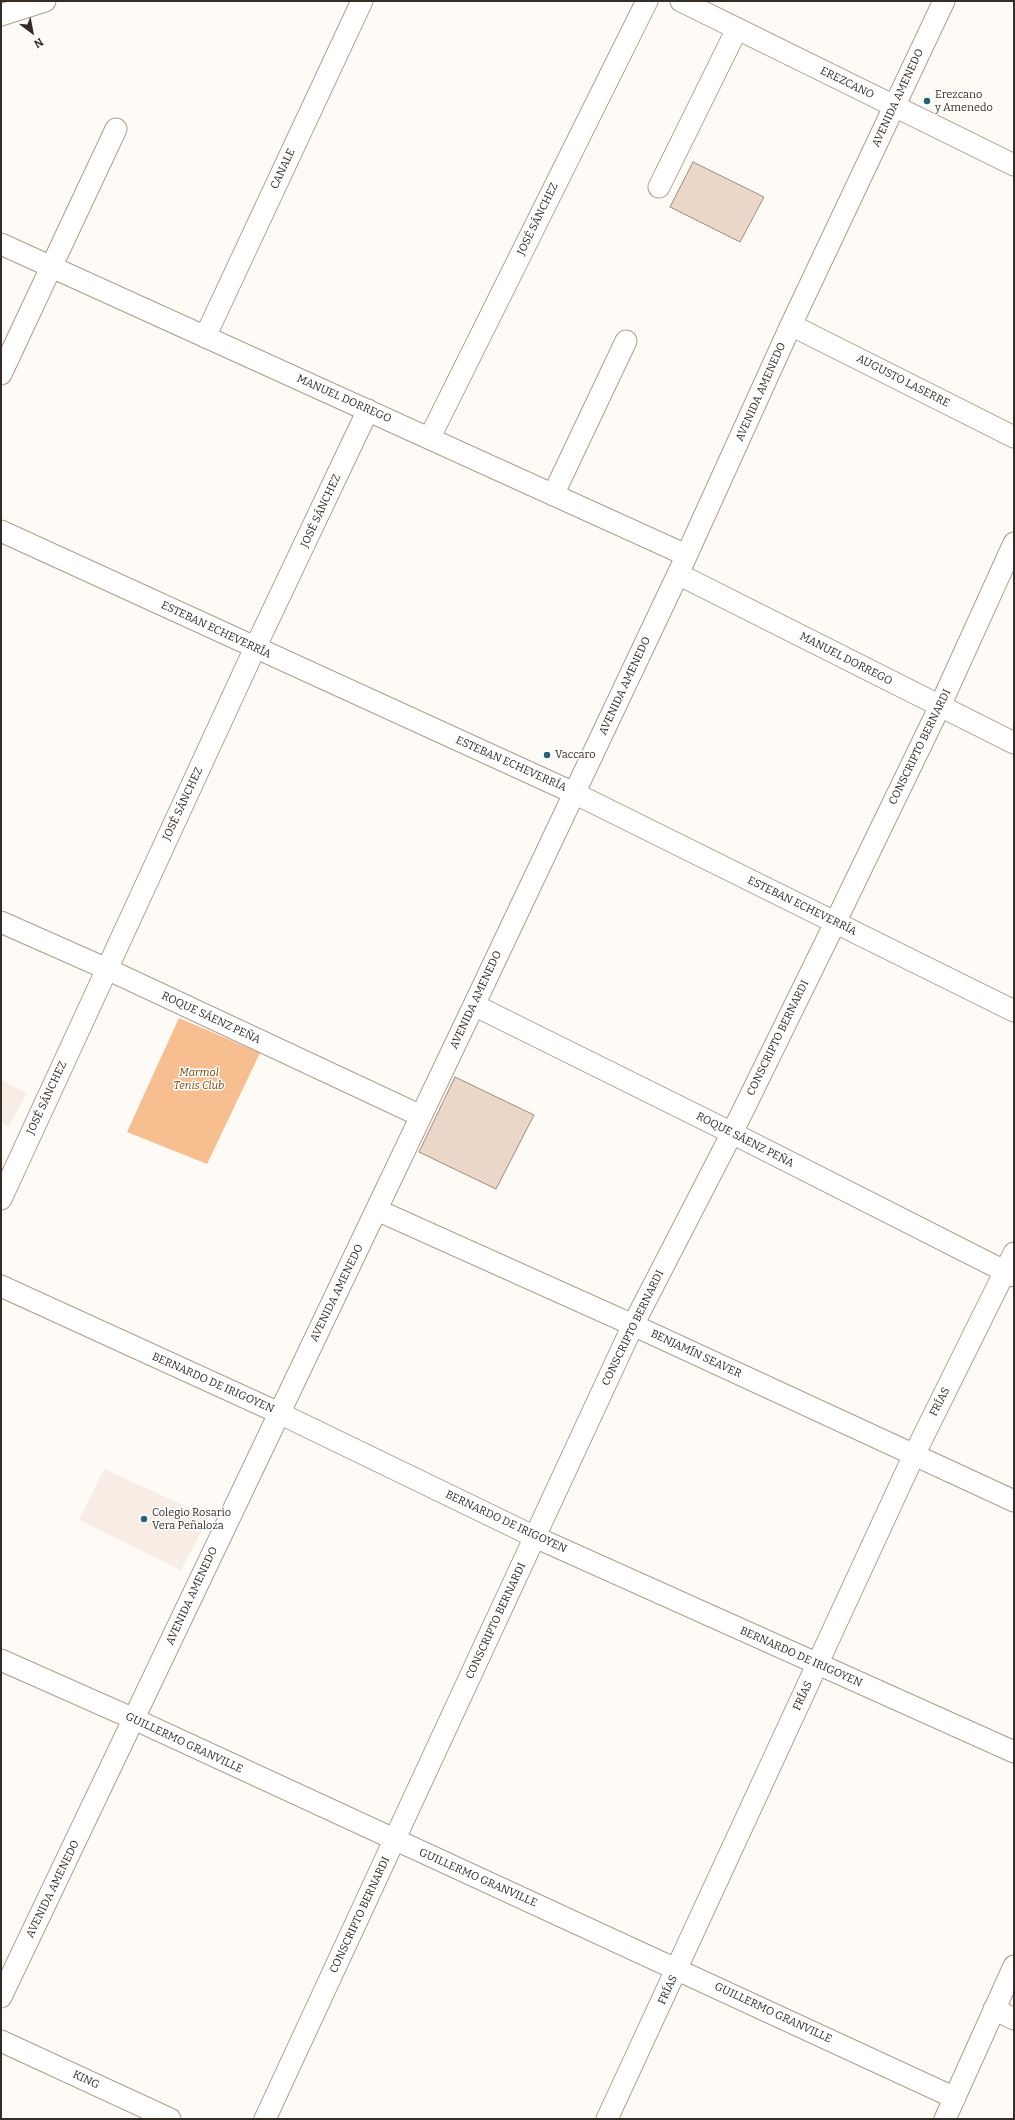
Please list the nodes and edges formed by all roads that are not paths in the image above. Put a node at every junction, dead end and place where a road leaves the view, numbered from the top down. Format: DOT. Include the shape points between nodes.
graph roads {
  1 [pos="45,1"];
  2 [pos="362,1"];
  3 [pos="647,1"];
  4 [pos="681,1"];
  5 [pos="944,1"];
  6 [pos="1,15"];
  7 [pos="737,29"];
  8 [pos="894,106"];
  9 [pos="116,129"];
  10 [pos="1014,165"];
  11 [pos="659,187"];
  12 [pos="1,244"];
  13 [pos="50,267"];
  14 [pos="791,325"];
  15 [pos="205,337"];
  16 [pos="626,341"];
  17 [pos="1,374"];
  18 [pos="368,410"];
  19 [pos="430,437"];
  20 [pos="1014,437"];
  21 [pos="554,496"];
  22 [pos="1,531"];
  23 [pos="1014,543"];
  24 [pos="686,555"];
  25 [pos="678,574"];
  26 [pos="255,648"];
  27 [pos="940,706"];
  28 [pos="1014,743"];
  29 [pos="574,793"];
  30 [pos="1,922"];
  31 [pos="835,923"];
  32 [pos="107,969"];
  33 [pos="474,1006"];
  34 [pos="1014,1011"];
  35 [pos="421,1116"];
  36 [pos="732,1133"];
  37 [pos="1,1199"];
  38 [pos="377,1210"];
  39 [pos="1011,1267"];
  40 [pos="1,1286"];
  41 [pos="633,1325"];
  42 [pos="279,1413"];
  43 [pos="914,1455"];
  44 [pos="1014,1501"];
  45 [pos="535,1537"];
  46 [pos="1,1660"];
  47 [pos="817,1664"];
  48 [pos="134,1719"];
  49 [pos="1014,1752"];
  50 [pos="394,1840"];
  51 [pos="1014,1966"];
  52 [pos="678,1969"];
  53 [pos="1,1997"];
  54 [pos="994,2009"];
  55 [pos="1014,2019"];
  56 [pos="1,2041"];
  57 [pos="955,2098"];
  58 [pos="170,2119"];
  59 [pos="266,2119"];
  60 [pos="607,2119"];
  61 [pos="945,2119"];
  1 -- 6 [label="street"];
  2 -- 15 [label="street, CANALE"];
  3 -- 19 [label="street, JOSÉ SÁNCHEZ"];
  4 -- 7 [label="street, EREZCANO"];
  5 -- 8 [label="street, AVENIDA AMENEDO"];
  7 -- 8 [label="street, EREZCANO"];
  7 -- 11 [label="street"];
  8 -- 10 [label="street, EREZCANO"];
  8 -- 14 [label="street, AVENIDA AMENEDO"];
  9 -- 13 [label="street"];
  12 -- 13 [label="street, MANUEL DORREGO"];
  13 -- 15 [label="street, MANUEL DORREGO"];
  13 -- 17 [label="street"];
  14 -- 20 [label="street, AUGUSTO LASERRE"];
  14 -- 24 [label="street, AVENIDA AMENEDO"];
  15 -- 18 [label="street, MANUEL DORREGO"];
  16 -- 21 [label="street"];
  18 -- 19 [label="street, MANUEL DORREGO"];
  18 -- 26 [label="street, JOSÉ SÁNCHEZ"];
  19 -- 21 [label="street, MANUEL DORREGO"];
  21 -- 24 [label="street, MANUEL DORREGO"];
  22 -- 26 [label="street, ESTEBAN ECHEVERRÍA"];
  23 -- 27 [label="street, CONSCRIPTO BERNARDI"];
  24 -- 25 [label="street, AVENIDA AMENEDO"];
  25 -- 27 [label="street, MANUEL DORREGO"];
  25 -- 29 [label="street, AVENIDA AMENEDO"];
  26 -- 29 [label="street, ESTEBAN ECHEVERRÍA"];
  26 -- 32 [label="street, JOSÉ SÁNCHEZ"];
  27 -- 28 [label="street, MANUEL DORREGO"];
  27 -- 31 [label="street, CONSCRIPTO BERNARDI"];
  29 -- 31 [label="street, ESTEBAN ECHEVERRÍA"];
  29 -- 33 [label="street, AVENIDA AMENEDO"];
  30 -- 32 [label="street, ROQUE SÁENZ PEÑA"];
  31 -- 34 [label="street, ESTEBAN ECHEVERRÍA"];
  31 -- 36 [label="street, CONSCRIPTO BERNARDI"];
  32 -- 35 [label="street, ROQUE SÁENZ PEÑA"];
  32 -- 37 [label="street, JOSÉ SÁNCHEZ"];
  33 -- 35 [label="street, AVENIDA AMENEDO"];
  33 -- 36 [label="street, ROQUE SÁENZ PEÑA"];
  35 -- 38 [label="street, AVENIDA AMENEDO"];
  36 -- 39 [label="street, ROQUE SÁENZ PEÑA"];
  36 -- 41 [label="street, CONSCRIPTO BERNARDI"];
  38 -- 41 [label="street, BENJAMÍN SEAVER"];
  38 -- 42 [label="street, AVENIDA AMENEDO"];
  39 -- 43 [label="street, FRÍAS"];
  40 -- 42 [label="street, BERNARDO DE IRIGOYEN"];
  41 -- 43 [label="street, BENJAMÍN SEAVER"];
  41 -- 45 [label="street, CONSCRIPTO BERNARDI"];
  42 -- 45 [label="street, BERNARDO DE IRIGOYEN"];
  42 -- 48 [label="street, AVENIDA AMENEDO"];
  43 -- 44 [label="street, BENJAMÍN SEAVER"];
  43 -- 47 [label="street, FRÍAS"];
  45 -- 47 [label="street, BERNARDO DE IRIGOYEN"];
  45 -- 50 [label="street, CONSCRIPTO BERNARDI"];
  46 -- 48 [label="street, GUILLERMO GRANVILLE"];
  47 -- 49 [label="street, BERNARDO DE IRIGOYEN"];
  47 -- 52 [label="street, FRÍAS"];
  48 -- 50 [label="street, GUILLERMO GRANVILLE"];
  48 -- 53 [label="street, AVENIDA AMENEDO"];
  50 -- 52 [label="street, GUILLERMO GRANVILLE"];
  50 -- 59 [label="street, CONSCRIPTO BERNARDI"];
  51 -- 54 [label="street"];
  52 -- 57 [label="street, GUILLERMO GRANVILLE"];
  52 -- 60 [label="street, FRÍAS"];
  54 -- 55 [label="street"];
  54 -- 57 [label="street"];
  56 -- 58 [label="street, KING"];
  57 -- 61 [label="street"];
}
